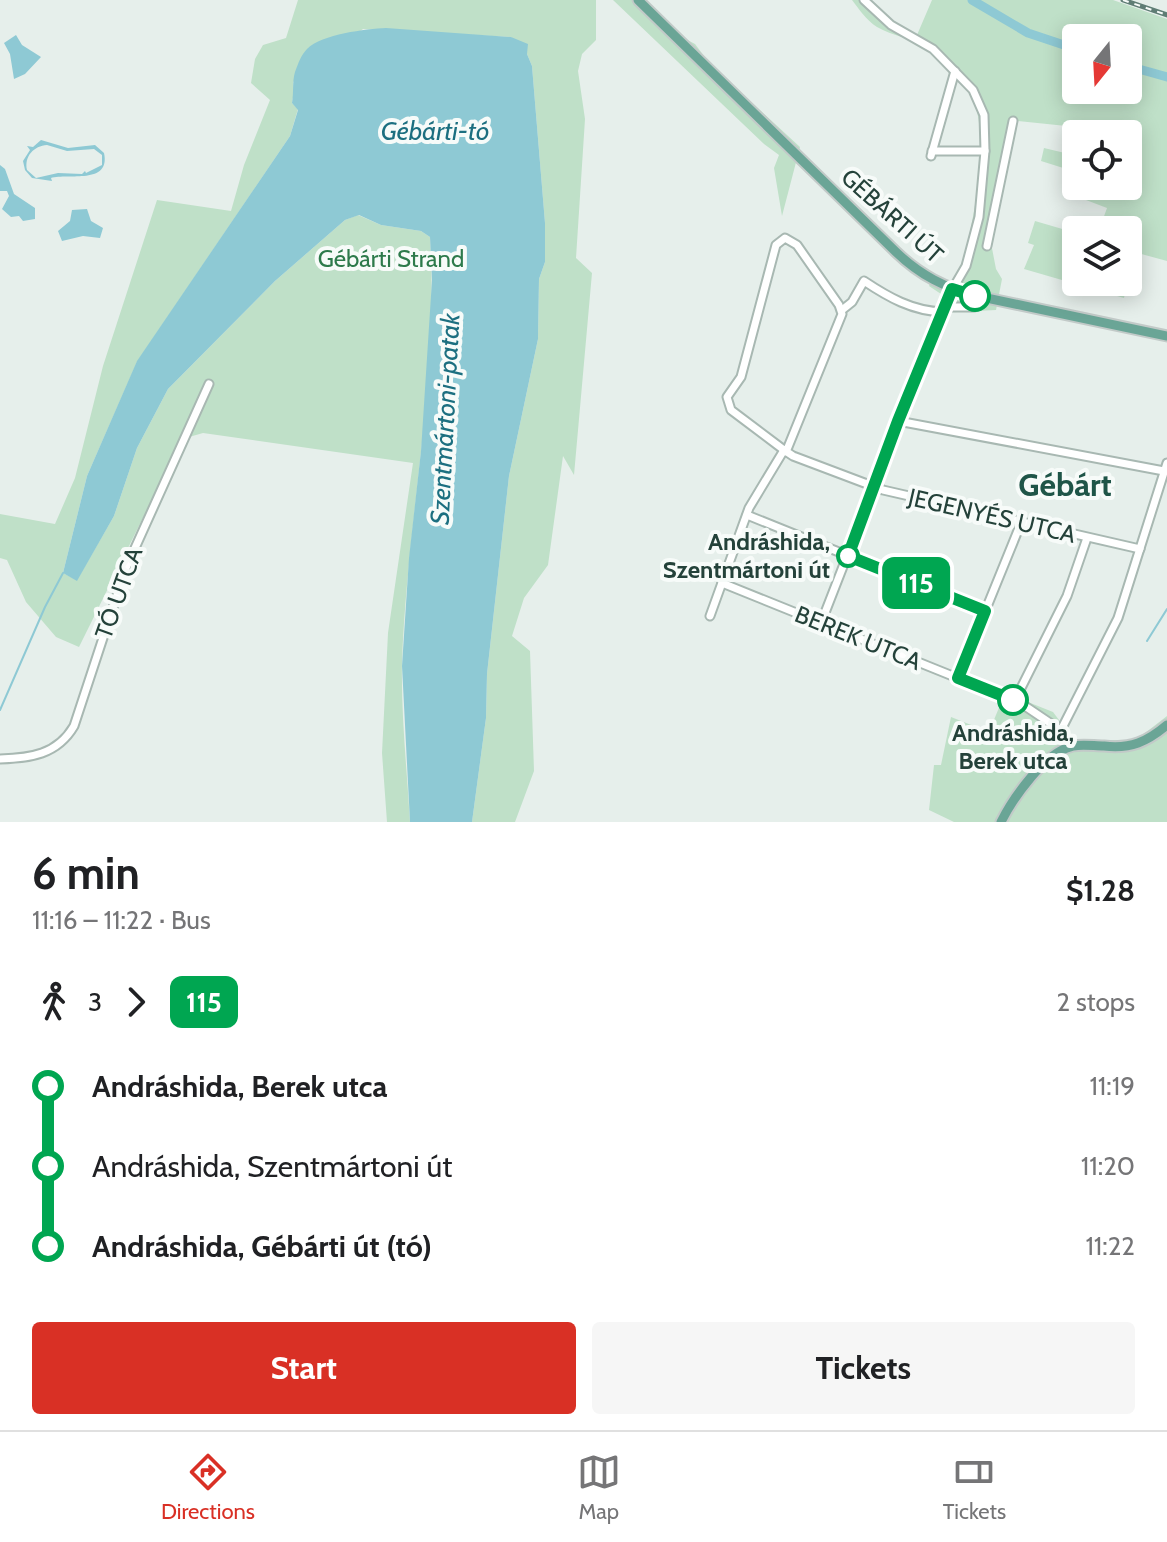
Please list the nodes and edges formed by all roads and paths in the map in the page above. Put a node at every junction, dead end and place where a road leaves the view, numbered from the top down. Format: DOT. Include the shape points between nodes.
graph roads {
  1 [pos="638,0"];
  2 [pos="864,0"];
  3 [pos="955,71"];
  4 [pos="1013,121"];
  5 [pos="985,151"];
  6 [pos="979,217"];
  7 [pos="992,220"];
  8 [pos="987,246"];
  9 [pos="952,289"];
  10 [pos="974,307"];
  11 [pos="944,309"];
  12 [pos="842,310"];
  13 [pos="1167,336"];
  14 [pos="209,384"];
  15 [pos="898,421"];
  16 [pos="785,451"];
  17 [pos="1166,467"];
  18 [pos="875,488"];
  19 [pos="747,515"];
  20 [pos="1021,523"];
  21 [pos="1087,538"];
  22 [pos="1140,549"];
  23 [pos="848,556"];
  24 [pos="722,583"];
  25 [pos="985,611"];
  26 [pos="710,616"];
  27 [pos="821,623"];
  28 [pos="958,678"];
  29 [pos="1015,700"];
  30 [pos="1167,725"];
  31 [pos="1060,732"];
  32 [pos="1069,747"];
  33 [pos="0,759"];
  34 [pos="1001,822"];
  1 -- 9 [label="main road, GÉBÁRTI ÚT" via="907,262"];
  2 -- 3 [label="street"];
  3 -- 5 [label="street" via="981,104"];
  3 -- 5 [label="street" via="932,154"];
  4 -- 7 [label="street"];
  5 -- 6 [label="street"];
  6 -- 7 [label="street"];
  6 -- 9 [label="street" via="966,266"];
  7 -- 8 [label="street"];
  9 -- 11 [label="street"];
  9 -- 13 [label="main road, GÉBÁRTI ÚT"];
  10 -- 11 [label="street"];
  11 -- 12 [label="street" via="904,304 864,281"];
  11 -- 15 [label="street"];
  12 -- 16 [label="street"];
  12 -- 16 [label="street, JEGENYÉS UTCA" via="797,245 783,239 775,248 741,377 726,401"];
  14 -- 33 [label="street, TÓ UTCA" via="126,568 74,726 41,754"];
  15 -- 17 [label="street"];
  15 -- 18 [label="street"];
  16 -- 18 [label="street, JEGENYÉS UTCA"];
  16 -- 19 [label="street"];
  17 -- 22 [label="street"];
  18 -- 20 [label="street, JEGENYÉS UTCA"];
  18 -- 23 [label="street"];
  19 -- 23 [label="street"];
  19 -- 24 [label="street"];
  20 -- 21 [label="street, JEGENYÉS UTCA"];
  20 -- 25 [label="street"];
  21 -- 22 [label="street, JEGENYÉS UTCA"];
  21 -- 29 [label="street" via="1067,596"];
  22 -- 31 [label="street" via="1113,630"];
  23 -- 25 [label="street"];
  23 -- 27 [label="street"];
  24 -- 26 [label="street"];
  24 -- 27 [label="street, BEREK UTCA"];
  25 -- 28 [label="street"];
  27 -- 28 [label="street, BEREK UTCA"];
  28 -- 29 [label="street, BEREK UTCA"];
  29 -- 31 [label="street, BEREK UTCA"];
  30 -- 32 [label="main road" via="1132,746"];
  31 -- 32 [label="street, BEREK UTCA"];
  32 -- 34 [label="main road" via="1054,755 1018,794"];
}
